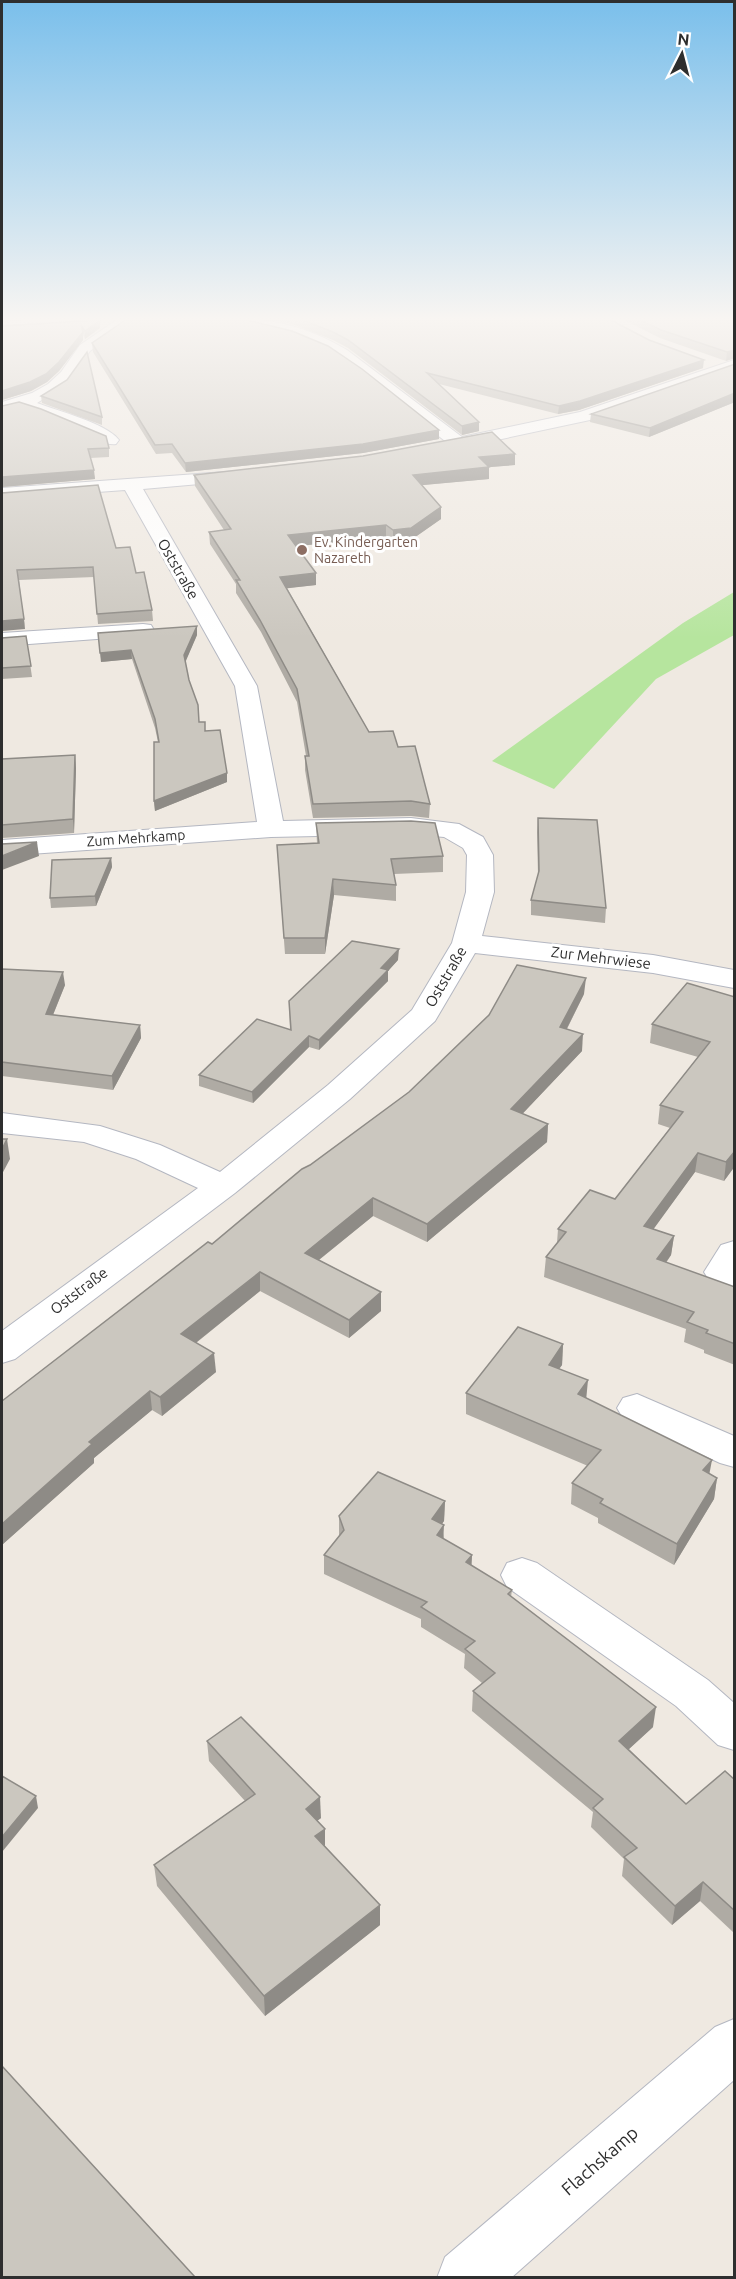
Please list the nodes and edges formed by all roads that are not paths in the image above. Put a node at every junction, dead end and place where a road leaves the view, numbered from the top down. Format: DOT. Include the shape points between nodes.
graph roads {
  1 [pos="81,425"];
  2 [pos="435,425"];
  3 [pos="540,425"];
  4 [pos="110,440"];
  5 [pos="458,443"];
  6 [pos="437,447"];
  7 [pos="252,474"];
  8 [pos="131,484"];
  9 [pos="2,494"];
  10 [pos="164,629"];
  11 [pos="2,640"];
  12 [pos="272,829"];
  13 [pos="2,848"];
  14 [pos="466,943"];
  15 [pos="735,979"];
  16 [pos="2,1123"];
  17 [pos="223,1186"];
  18 [pos="735,1253"];
  19 [pos="735,1276"];
  20 [pos="2,1350"];
  21 [pos="637,1408"];
  22 [pos="735,1453"];
  23 [pos="522,1575"];
  24 [pos="735,1731"];
  25 [pos="735,2045"];
  26 [pos="466,2277"];
  1 -- 4 [label="street"];
  2 -- 5 [label="street"];
  3 -- 5 [label="street"];
  5 -- 6 [label="street"];
  7 -- 8 [label="street"];
  8 -- 9 [label="street"];
  8 -- 12 [label="street, Oststraße" via="199,626 246,686"];
  10 -- 11 [label="street"];
  12 -- 13 [label="street, Zum Mehrkamp"];
  12 -- 14 [label="street, Oststraße" via="411,826 450,830 474,843 480,855 480,892"];
  14 -- 15 [label="street, Zur Mehrwiese" via="653,964"];
  14 -- 17 [label="street, Oststraße" via="424,1015 339,1092"];
  16 -- 17 [label="street" via="88,1133 148,1152"];
  17 -- 20 [label="street, Oststraße"];
  18 -- 19 [label="street" via="722,1272"];
  21 -- 22 [label="street"];
  23 -- 24 [label="street" via="692,1694"];
  25 -- 26 [label="street, Flachskamp"];
}
